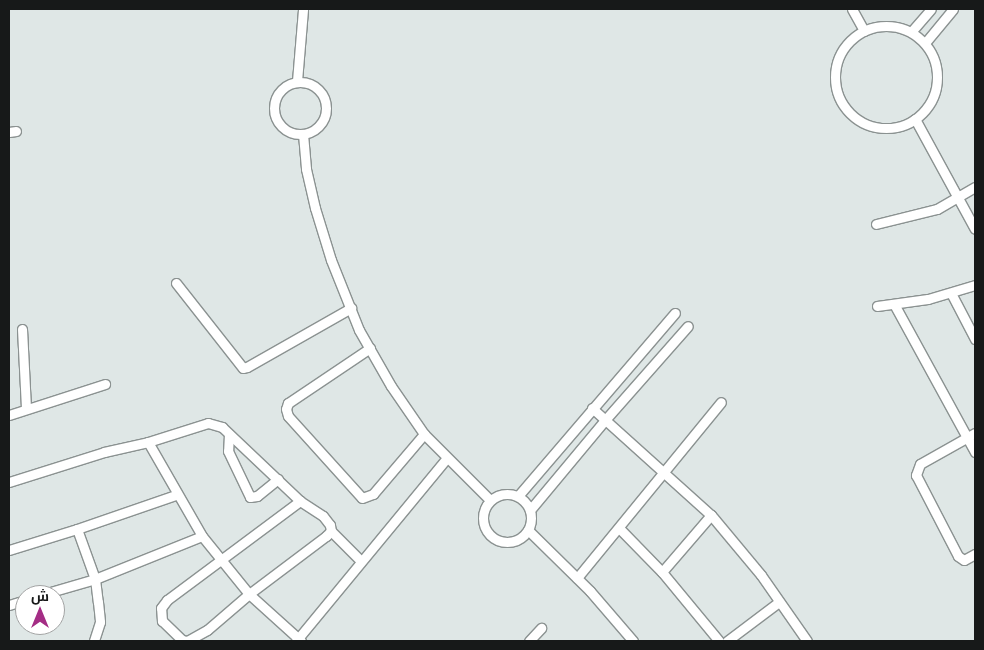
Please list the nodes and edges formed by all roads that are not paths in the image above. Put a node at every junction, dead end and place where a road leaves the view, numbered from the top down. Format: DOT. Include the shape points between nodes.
graph roads {
  1 [pos="303,9"];
  2 [pos="852,9"];
  3 [pos="931,9"];
  4 [pos="953,9"];
  5 [pos="864,31"];
  6 [pos="911,32"];
  7 [pos="925,43"];
  8 [pos="297,81"];
  9 [pos="915,119"];
  10 [pos="302,134"];
  11 [pos="975,187"];
  12 [pos="959,198"];
  13 [pos="876,224"];
  14 [pos="975,229"];
  15 [pos="176,283"];
  16 [pos="975,285"];
  17 [pos="951,293"];
  18 [pos="894,304"];
  19 [pos="877,306"];
  20 [pos="351,308"];
  21 [pos="675,312"];
  22 [pos="688,326"];
  23 [pos="22,329"];
  24 [pos="975,339"];
  25 [pos="370,348"];
  26 [pos="105,384"];
  27 [pos="721,402"];
  28 [pos="592,408"];
  29 [pos="26,409"];
  30 [pos="9,415"];
  31 [pos="605,420"];
  32 [pos="229,434"];
  33 [pos="424,434"];
  34 [pos="971,436"];
  35 [pos="148,442"];
  36 [pos="975,452"];
  37 [pos="447,458"];
  38 [pos="664,473"];
  39 [pos="278,479"];
  40 [pos="9,482"];
  41 [pos="176,494"];
  42 [pos="518,496"];
  43 [pos="490,500"];
  44 [pos="300,501"];
  45 [pos="530,510"];
  46 [pos="711,515"];
  47 [pos="619,528"];
  48 [pos="77,530"];
  49 [pos="528,530"];
  50 [pos="331,531"];
  51 [pos="202,536"];
  52 [pos="9,550"];
  53 [pos="975,554"];
  54 [pos="221,560"];
  55 [pos="360,561"];
  56 [pos="662,572"];
  57 [pos="95,578"];
  58 [pos="577,578"];
  59 [pos="65,587"];
  60 [pos="250,594"];
  61 [pos="779,602"];
  62 [pos="541,628"];
  63 [pos="298,640"];
  64 [pos="94,641"];
  65 [pos="529,641"];
  66 [pos="633,641"];
  67 [pos="720,641"];
  68 [pos="727,641"];
  69 [pos="807,641"];
  1 -- 8 [label="street"];
  2 -- 5 [label="street"];
  3 -- 6 [label="street"];
  4 -- 7 [label="street"];
  5 -- 6 [label="street" via="886,26"];
  5 -- 9 [label="street" via="848,43 839,57 835,74 840,99 858,119 873,126 890,127"];
  6 -- 7 [label="street"];
  7 -- 9 [label="street" via="936,66 937,83 932,100"];
  8 -- 10 [label="street" via="276,95 273,111 288,132"];
  8 -- 10 [label="street" via="314,85 321,91 326,108 320,125"];
  9 -- 12 [label="street"];
  10 -- 20 [label="street" via="314,208"];
  11 -- 12 [label="street"];
  12 -- 13 [label="street" via="926,212"];
  12 -- 14 [label="street"];
  15 -- 20 [label="street" via="245,368"];
  16 -- 17 [label="street"];
  17 -- 18 [label="street"];
  17 -- 24 [label="street"];
  18 -- 19 [label="street"];
  18 -- 34 [label="street"];
  20 -- 25 [label="street"];
  21 -- 28 [label="street"];
  22 -- 31 [label="street"];
  23 -- 29 [label="street"];
  25 -- 33 [label="street"];
  25 -- 33 [label="street" via="288,403 288,416 362,498 373,494"];
  26 -- 29 [label="street"];
  27 -- 38 [label="street"];
  28 -- 31 [label="street"];
  28 -- 42 [label="street"];
  29 -- 30 [label="street"];
  31 -- 38 [label="street"];
  31 -- 45 [label="street"];
  32 -- 35 [label="street" via="217,424 208,423"];
  32 -- 39 [label="street"];
  32 -- 39 [label="street" via="228,451 250,497 257,496"];
  33 -- 37 [label="street"];
  34 -- 36 [label="street"];
  34 -- 53 [label="street" via="920,464 916,478 960,558 967,559"];
  35 -- 40 [label="street" via="104,452"];
  35 -- 41 [label="street"];
  37 -- 43 [label="street"];
  37 -- 55 [label="street"];
  38 -- 46 [label="street"];
  38 -- 47 [label="street"];
  39 -- 44 [label="street"];
  41 -- 48 [label="street"];
  41 -- 51 [label="street"];
  42 -- 43 [label="street" via="504,494"];
  42 -- 45 [label="street"];
  43 -- 49 [label="street" via="483,515 492,537 500,541 516,540"];
  44 -- 50 [label="street" via="322,516 330,524"];
  44 -- 54 [label="street"];
  45 -- 49 [label="street"];
  46 -- 56 [label="street"];
  46 -- 61 [label="street"];
  47 -- 56 [label="street"];
  47 -- 58 [label="street"];
  48 -- 52 [label="street"];
  48 -- 57 [label="street"];
  49 -- 58 [label="street"];
  50 -- 55 [label="street"];
  50 -- 60 [label="street"];
  51 -- 54 [label="street"];
  51 -- 57 [label="street"];
  54 -- 60 [label="street"];
  54 -- 60 [label="street" via="166,600 161,608 162,621 182,640 192,640"];
  55 -- 63 [label="street"];
  56 -- 67 [label="street"];
  57 -- 59 [label="street"];
  57 -- 64 [label="street" via="100,622"];
  58 -- 66 [label="street"];
  60 -- 63 [label="street"];
  61 -- 68 [label="street"];
  61 -- 69 [label="street"];
  62 -- 65 [label="street"];
}
